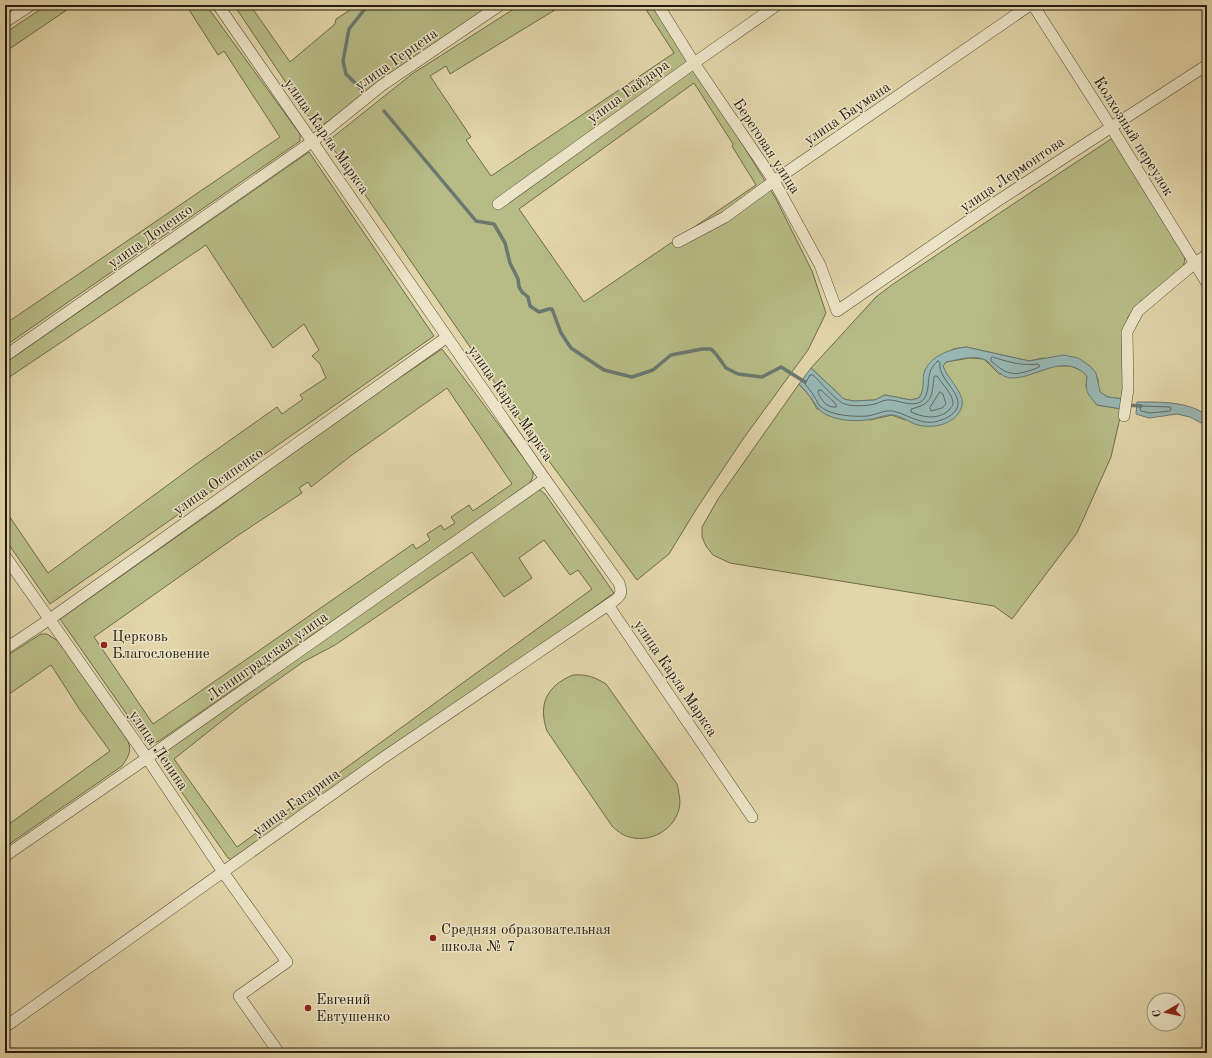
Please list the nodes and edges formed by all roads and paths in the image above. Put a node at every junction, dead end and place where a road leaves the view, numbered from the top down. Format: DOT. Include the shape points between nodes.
graph roads {
  1 [pos="31,5"];
  2 [pos="218,5"];
  3 [pos="500,5"];
  4 [pos="658,5"];
  5 [pos="777,5"];
  6 [pos="1032,5"];
  7 [pos="5,22"];
  8 [pos="694,62"];
  9 [pos="1207,65"];
  10 [pos="1111,127"];
  11 [pos="313,141"];
  12 [pos="774,181"];
  13 [pos="498,204"];
  14 [pos="678,242"];
  15 [pos="1207,255"];
  16 [pos="1195,263"];
  17 [pos="1207,283"];
  18 [pos="837,311"];
  19 [pos="447,337"];
  20 [pos="5,356"];
  21 [pos="1124,416"];
  22 [pos="545,479"];
  23 [pos="5,556"];
  24 [pos="608,605"];
  25 [pos="50,619"];
  26 [pos="5,649"];
  27 [pos="147,758"];
  28 [pos="752,817"];
  29 [pos="5,856"];
  30 [pos="223,872"];
  31 [pos="5,1027"];
  32 [pos="279,1053"];
  1 -- 7 [label="street"];
  2 -- 11 [label="street, улица Карла Маркса"];
  3 -- 11 [label="street, улица Герцена" via="381,86"];
  4 -- 8 [label="street, Береговая улица"];
  5 -- 8 [label="street, улица Гайдара"];
  6 -- 10 [label="street, Колхозный переулок"];
  6 -- 12 [label="street, улица Баумана"];
  8 -- 12 [label="street, Береговая улица"];
  8 -- 13 [label="street, улица Гайдара"];
  9 -- 10 [label="street, улица Лермонтова"];
  10 -- 16 [label="street, Колхозный переулок"];
  10 -- 18 [label="street, улица Лермонтова"];
  11 -- 19 [label="street, улица Карла Маркса"];
  11 -- 20 [label="street, улица Доценко"];
  12 -- 14 [label="street, улица Баумана" via="725,218"];
  12 -- 18 [label="street, Береговая улица" via="820,265"];
  15 -- 16 [label="street"];
  16 -- 17 [label="street, Колхозный переулок"];
  16 -- 21 [label="street" via="1138,311 1127,332 1128,389"];
  19 -- 22 [label="street, улица Карла Маркса"];
  19 -- 25 [label="street, улица Осипенко"];
  22 -- 24 [label="street, улица Карла Маркса" via="619,583 622,590 620,596"];
  22 -- 27 [label="street, Ленинградская улица"];
  23 -- 25 [label="street, улица Ленина"];
  24 -- 28 [label="street, улица Карла Маркса"];
  24 -- 30 [label="street, улица Гагарина" via="383,758"];
  25 -- 26 [label="street, улица Осипенко"];
  25 -- 27 [label="street, улица Ленина"];
  27 -- 29 [label="street, Ленинградская улица"];
  27 -- 30 [label="street, улица Ленина"];
  30 -- 31 [label="street, улица Гагарина"];
  30 -- 32 [label="street, улица Ленина" via="287,962 239,996"];
}
